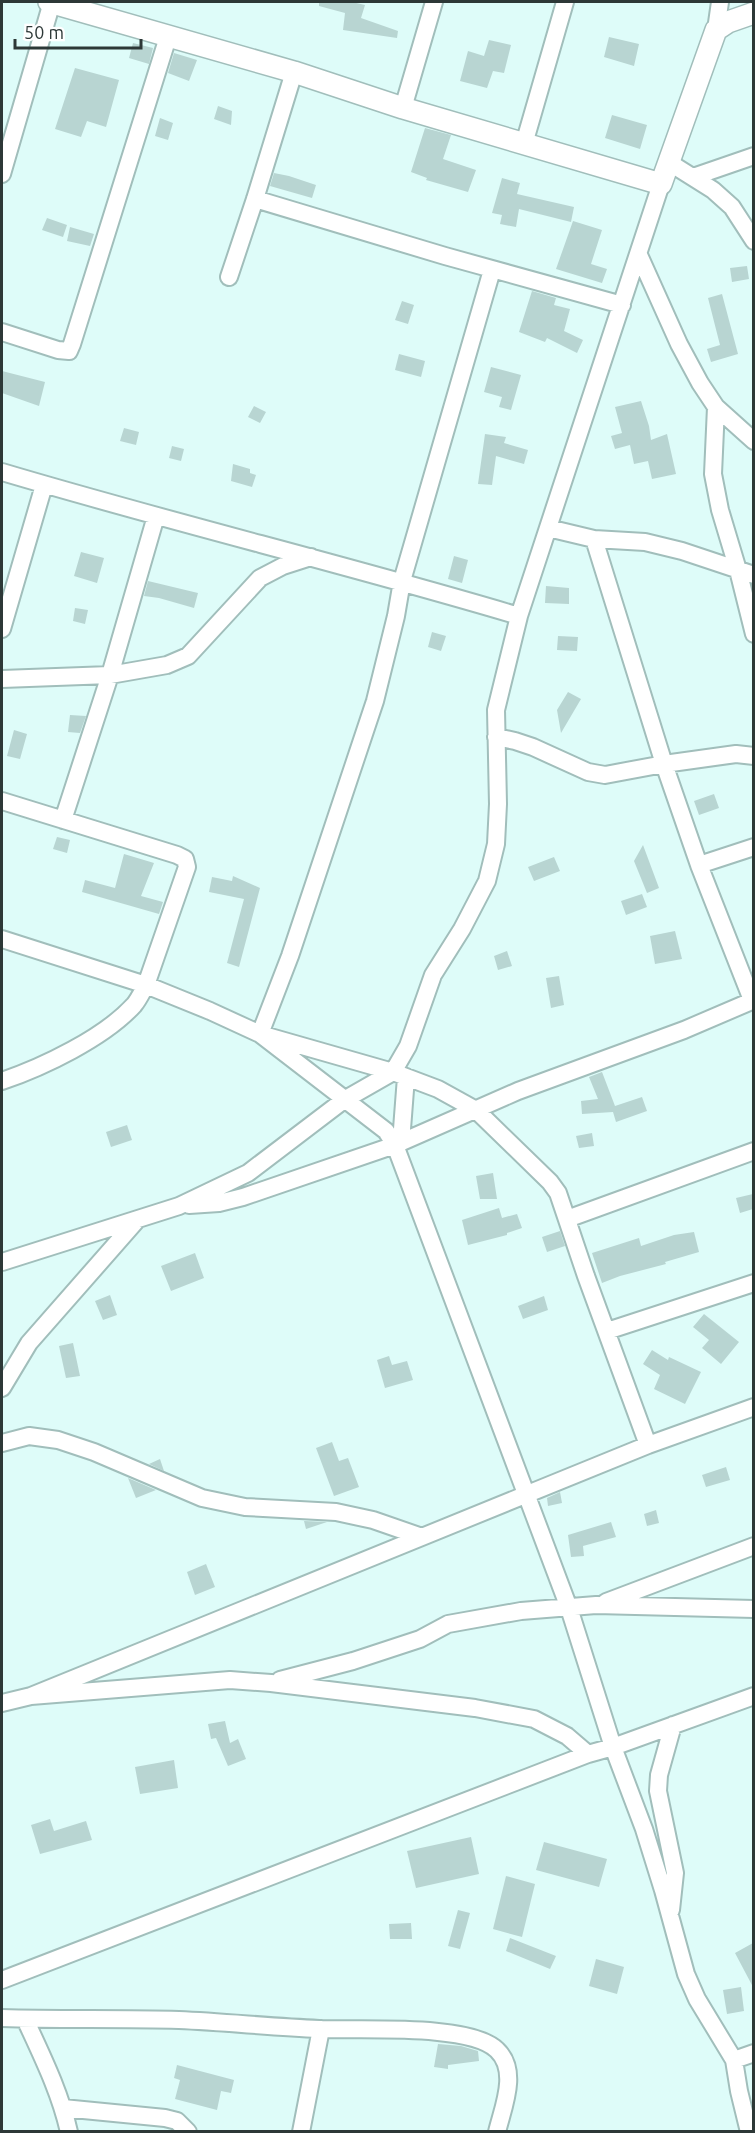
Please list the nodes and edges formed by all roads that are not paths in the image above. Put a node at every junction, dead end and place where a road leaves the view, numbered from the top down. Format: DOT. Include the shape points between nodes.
graph roads {
  1 [pos="51,2"];
  2 [pos="434,2"];
  3 [pos="565,2"];
  4 [pos="720,2"];
  5 [pos="753,13"];
  6 [pos="716,30"];
  7 [pos="168,37"];
  8 [pos="294,72"];
  9 [pos="403,108"];
  10 [pos="8,128"];
  11 [pos="524,144"];
  12 [pos="753,156"];
  13 [pos="670,163"];
  14 [pos="2,174"];
  15 [pos="693,177"];
  16 [pos="661,184"];
  17 [pos="255,199"];
  18 [pos="753,241"];
  19 [pos="639,255"];
  20 [pos="492,270"];
  21 [pos="229,277"];
  22 [pos="622,305"];
  23 [pos="2,332"];
  24 [pos="716,407"];
  25 [pos="753,441"];
  26 [pos="2,472"];
  27 [pos="44,484"];
  28 [pos="156,516"];
  29 [pos="548,528"];
  30 [pos="594,539"];
  31 [pos="311,557"];
  32 [pos="746,572"];
  33 [pos="402,581"];
  34 [pos="519,616"];
  35 [pos="2,629"];
  36 [pos="753,634"];
  37 [pos="110,675"];
  38 [pos="2,679"];
  39 [pos="496,737"];
  40 [pos="753,756"];
  41 [pos="664,764"];
  42 [pos="2,801"];
  43 [pos="63,820"];
  44 [pos="753,847"];
  45 [pos="699,866"];
  46 [pos="2,939"];
  47 [pos="146,985"];
  48 [pos="753,1000"];
  49 [pos="260,1034"];
  50 [pos="399,1074"];
  51 [pos="2,1081"];
  52 [pos="344,1100"];
  53 [pos="476,1110"];
  54 [pos="398,1144"];
  55 [pos="753,1151"];
  56 [pos="179,1206"];
  57 [pos="567,1219"];
  58 [pos="138,1220"];
  59 [pos="2,1262"];
  60 [pos="753,1283"];
  61 [pos="607,1331"];
  62 [pos="2,1388"];
  63 [pos="753,1407"];
  64 [pos="2,1443"];
  65 [pos="648,1445"];
  66 [pos="525,1495"];
  67 [pos="422,1537"];
  68 [pos="753,1546"];
  69 [pos="596,1605"];
  70 [pos="569,1608"];
  71 [pos="753,1609"];
  72 [pos="271,1683"];
  73 [pos="31,1696"];
  74 [pos="753,1696"];
  75 [pos="2,1703"];
  76 [pos="673,1725"];
  77 [pos="613,1747"];
  78 [pos="588,1754"];
  79 [pos="670,1917"];
  80 [pos="2,1980"];
  81 [pos="2,2018"];
  82 [pos="25,2019"];
  83 [pos="321,2029"];
  84 [pos="753,2053"];
  85 [pos="734,2060"];
  86 [pos="63,2108"];
  87 [pos="69,2132"];
  88 [pos="188,2132"];
  89 [pos="300,2132"];
  90 [pos="497,2132"];
  91 [pos="749,2132"];
  1 -- 7 [label="street"];
  1 -- 10 [label="street"];
  2 -- 9 [label="street"];
  3 -- 11 [label="street"];
  4 -- 6 [label="street"];
  5 -- 6 [label="street"];
  6 -- 13 [label="street"];
  7 -- 8 [label="street"];
  7 -- 23 [label="street" via="69,351"];
  8 -- 9 [label="street"];
  8 -- 17 [label="street"];
  9 -- 11 [label="street"];
  10 -- 14 [label="street"];
  11 -- 16 [label="street"];
  12 -- 15 [label="street"];
  13 -- 15 [label="street"];
  13 -- 16 [label="street"];
  15 -- 18 [label="street" via="732,207"];
  16 -- 19 [label="street"];
  17 -- 20 [label="street"];
  17 -- 21 [label="street"];
  19 -- 22 [label="street"];
  19 -- 24 [label="street" via="679,344"];
  20 -- 22 [label="street"];
  20 -- 33 [label="street"];
  22 -- 29 [label="street"];
  24 -- 25 [label="street"];
  24 -- 32 [label="street" via="713,474 720,510"];
  26 -- 27 [label="street"];
  27 -- 28 [label="street"];
  27 -- 35 [label="street"];
  28 -- 31 [label="street"];
  28 -- 37 [label="street"];
  29 -- 30 [label="street"];
  29 -- 34 [label="street"];
  30 -- 32 [label="street" via="645,542"];
  30 -- 41 [label="street"];
  31 -- 33 [label="street"];
  31 -- 37 [label="street" via="260,578 188,656 166,665"];
  32 -- 36 [label="street"];
  33 -- 34 [label="street"];
  33 -- 49 [label="street" via="375,701"];
  34 -- 39 [label="street" via="496,710"];
  37 -- 38 [label="street"];
  37 -- 43 [label="street"];
  39 -- 41 [label="street" via="605,775"];
  39 -- 50 [label="street" via="496,843 487,881 434,975"];
  40 -- 41 [label="street" via="736,754"];
  41 -- 45 [label="street"];
  42 -- 43 [label="street"];
  43 -- 47 [label="street" via="185,859 187,867"];
  44 -- 45 [label="street"];
  45 -- 48 [label="street"];
  46 -- 47 [label="street"];
  47 -- 49 [label="street"];
  47 -- 51 [label="street" via="136,1003 95,1036"];
  48 -- 53 [label="street"];
  49 -- 50 [label="street"];
  49 -- 52 [label="street"];
  50 -- 52 [label="street"];
  50 -- 53 [label="street"];
  50 -- 54 [label="street"];
  52 -- 54 [label="street"];
  52 -- 56 [label="street" via="248,1173"];
  53 -- 54 [label="street"];
  53 -- 57 [label="street" via="550,1182"];
  54 -- 56 [label="street" via="243,1197"];
  54 -- 66 [label="street"];
  55 -- 57 [label="street"];
  56 -- 58 [label="street"];
  57 -- 61 [label="street"];
  58 -- 59 [label="street"];
  58 -- 62 [label="street" via="29,1343"];
  60 -- 61 [label="street"];
  61 -- 65 [label="street"];
  63 -- 65 [label="street"];
  64 -- 67 [label="street" via="28,1436 58,1440 202,1498 245,1507 336,1512"];
  65 -- 66 [label="street"];
  66 -- 67 [label="street"];
  66 -- 70 [label="street"];
  67 -- 73 [label="street"];
  68 -- 69 [label="street"];
  69 -- 70 [label="street"];
  69 -- 71 [label="street"];
  70 -- 72 [label="street" via="521,1611 448,1624 420,1639"];
  70 -- 77 [label="street"];
  72 -- 73 [label="street" via="230,1680"];
  72 -- 78 [label="street" via="534,1719 567,1736"];
  73 -- 75 [label="street"];
  74 -- 76 [label="street"];
  76 -- 77 [label="street"];
  76 -- 79 [label="street" via="658,1791 675,1873"];
  77 -- 78 [label="street"];
  77 -- 79 [label="street" via="644,1829"];
  78 -- 80 [label="street"];
  79 -- 85 [label="street" via="693,1991"];
  81 -- 82 [label="street"];
  82 -- 83 [label="street" via="178,2020"];
  82 -- 86 [label="street"];
  83 -- 89 [label="street"];
  83 -- 90 [label="street" via="437,2032 477,2039 495,2048 505,2059 508,2072"];
  84 -- 85 [label="street"];
  85 -- 91 [label="street"];
  86 -- 87 [label="street"];
  86 -- 88 [label="street" via="165,2118 177,2121"];
}
